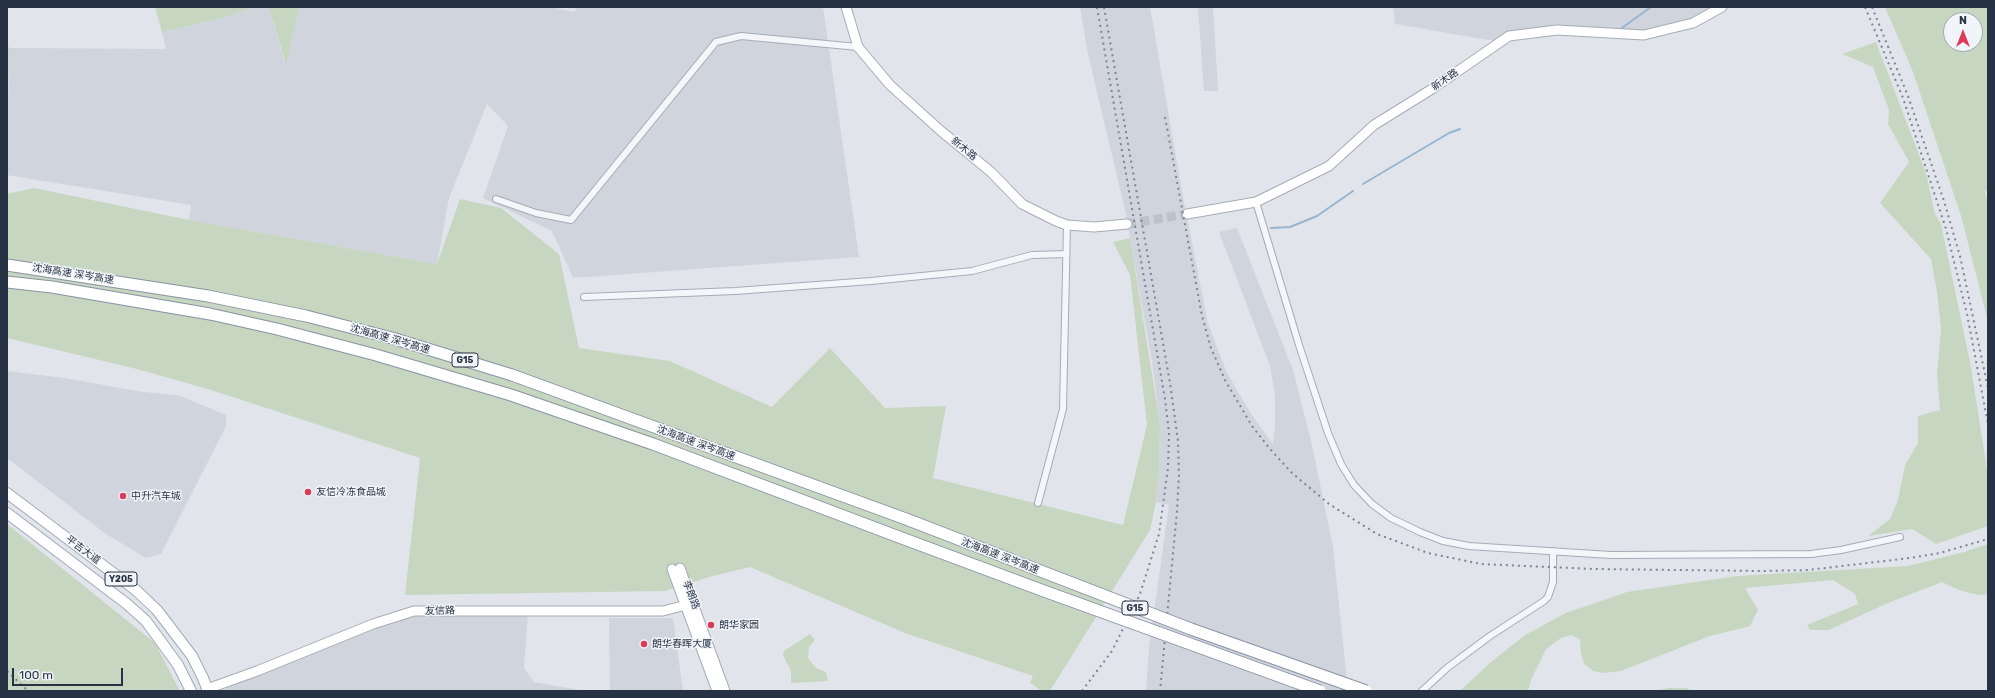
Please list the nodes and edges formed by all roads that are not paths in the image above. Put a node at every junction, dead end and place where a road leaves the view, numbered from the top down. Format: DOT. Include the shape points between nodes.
graph roads {
  1 [pos="846,7"];
  2 [pos="1722,7"];
  3 [pos="858,47"];
  4 [pos="496,199"];
  5 [pos="1256,202"];
  6 [pos="1187,214"];
  7 [pos="1067,224"];
  8 [pos="1127,224"];
  9 [pos="1066,254"];
  10 [pos="7,265"];
  11 [pos="7,283"];
  12 [pos="584,297"];
  13 [pos="7,493"];
  14 [pos="1038,503"];
  15 [pos="7,513"];
  16 [pos="1900,537"];
  17 [pos="1553,551"];
  18 [pos="684,602"];
  19 [pos="207,688"];
  20 [pos="191,691"];
  21 [pos="717,691"];
  22 [pos="725,691"];
  23 [pos="1320,691"];
  24 [pos="1366,691"];
  25 [pos="1422,691"];
  1 -- 3 [label="street, 新木路"];
  2 -- 5 [label="street, 新木路" via="1693,23 1644,35 1557,30 1509,36 1374,125 1329,166"];
  3 -- 4 [label="street" via="741,36 716,42 570,220 536,213"];
  3 -- 7 [label="street, 新木路" via="890,85 991,172 1022,204 1056,222"];
  5 -- 6 [label="street, 新木路"];
  5 -- 17 [label="street" via="1328,433 1341,464 1354,485 1372,504 1391,518 1444,541 1468,546"];
  7 -- 8 [label="street, 新木路" via="1094,227"];
  7 -- 9 [label="street"];
  9 -- 12 [label="street" via="1032,255 972,271 871,281 735,291"];
  9 -- 14 [label="street" via="1063,409"];
  10 -- 24 [label="highway, 沈海高速 深岑高速 / G15, bridge" via="208,296 306,316 392,338 512,374 906,519 1191,629"];
  11 -- 23 [label="highway, 沈海高速 深岑高速 / G15, bridge" via="52,287 210,314 376,355 511,395 653,444 1044,592"];
  13 -- 19 [label="main road, 平吉大道 / Y205" via="157,610 192,656"];
  15 -- 20 [label="main road, 平吉大道 / Y205" via="146,621 178,665"];
  16 -- 17 [label="street" via="1811,554 1650,556"];
  17 -- 25 [label="street" via="1553,582 1548,597 1484,640"];
  18 -- 19 [label="street, 友信路" via="663,611 414,611 373,624 257,671"];
  18 -- 21 [label="street, 李朗路"];
  18 -- 22 [label="street, 李朗路" via="676,568"];
}
